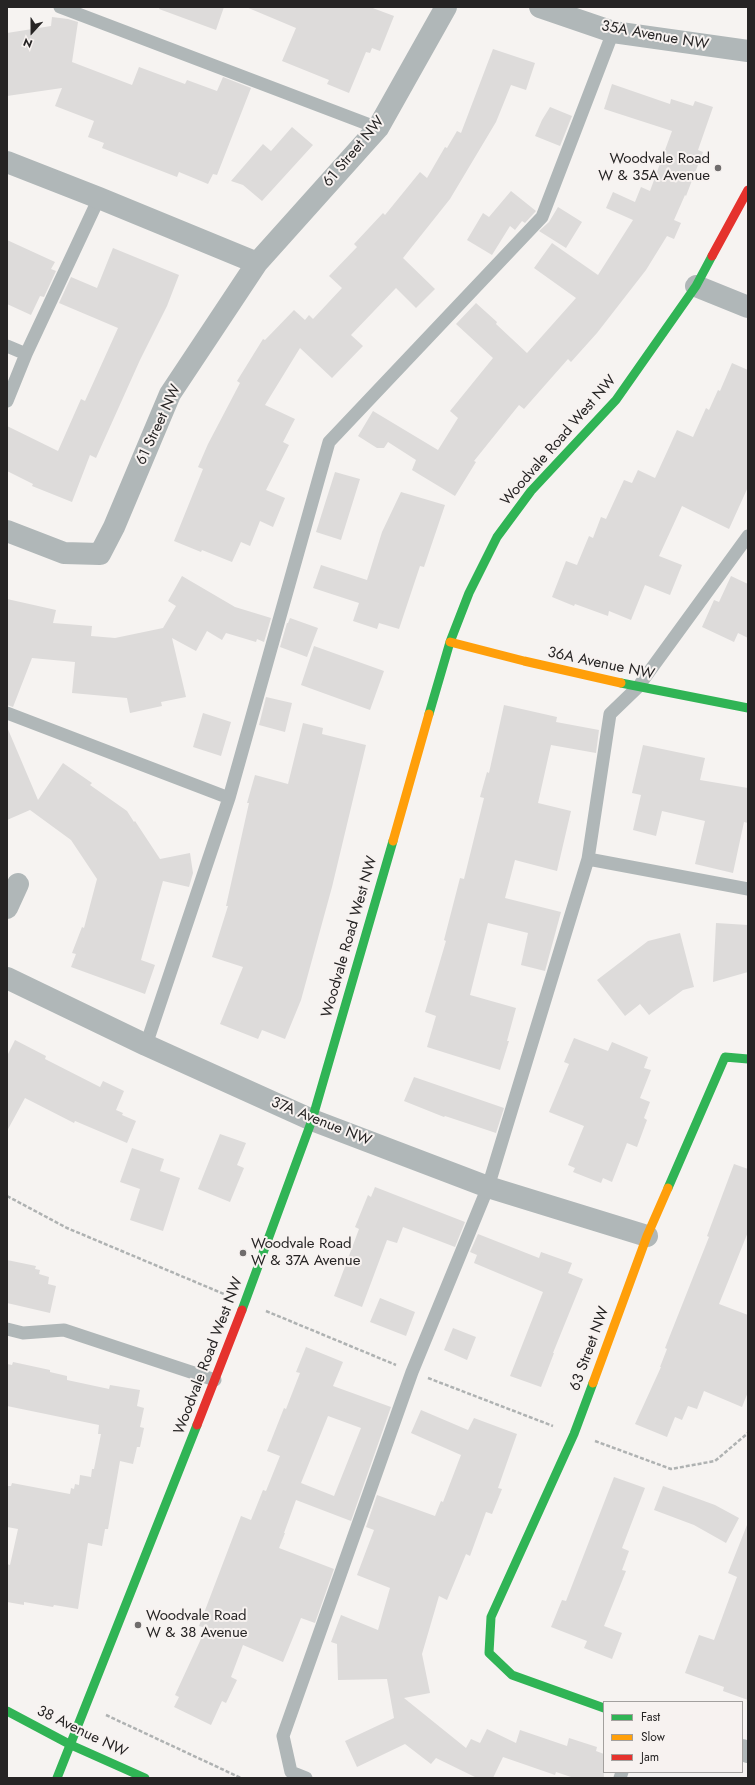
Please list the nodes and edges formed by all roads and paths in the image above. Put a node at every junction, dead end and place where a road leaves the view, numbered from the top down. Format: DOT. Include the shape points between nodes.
graph roads {
  1 [pos="60,7"];
  2 [pos="446,7"];
  3 [pos="540,7"];
  4 [pos="613,32"];
  5 [pos="748,52"];
  6 [pos="378,128"];
  7 [pos="7,162"];
  8 [pos="748,190"];
  9 [pos="99,198"];
  10 [pos="257,263"];
  11 [pos="696,286"];
  12 [pos="748,306"];
  13 [pos="7,346"];
  14 [pos="26,354"];
  15 [pos="7,401"];
  16 [pos="7,531"];
  17 [pos="748,536"];
  18 [pos="450,642"];
  19 [pos="638,687"];
  20 [pos="748,708"];
  21 [pos="7,713"];
  22 [pos="229,798"];
  23 [pos="588,859"];
  24 [pos="18,884"];
  25 [pos="748,889"];
  26 [pos="7,908"];
  27 [pos="7,978"];
  28 [pos="146,1045"];
  29 [pos="748,1059"];
  30 [pos="312,1120"];
  31 [pos="488,1187"];
  32 [pos="7,1196"];
  33 [pos="647,1236"];
  34 [pos="245,1303"];
  35 [pos="7,1329"];
  36 [pos="412,1372"];
  37 [pos="215,1380"];
  38 [pos="748,1433"];
  39 [pos="574,1434"];
  40 [pos="86,1706"];
  41 [pos="603,1708"];
  42 [pos="7,1711"];
  43 [pos="71,1745"];
  44 [pos="57,1778"];
  45 [pos="145,1778"];
  46 [pos="241,1778"];
  47 [pos="306,1778"];
  1 -- 6 [label="lane"];
  2 -- 6 [label="street, 61 Street NW"];
  3 -- 4 [label="street, 35A Avenue NW"];
  4 -- 5 [label="street, 35A Avenue NW"];
  4 -- 22 [label="lane" via="542,217 328,442"];
  6 -- 10 [label="street, 61 Street NW"];
  7 -- 9 [label="street"];
  8 -- 11 [label="street, Woodvale Road West NW"];
  9 -- 10 [label="street"];
  9 -- 14 [label="lane"];
  10 -- 16 [label="street, 61 Street NW" via="170,394 114,527 100,554 64,553"];
  11 -- 12 [label="street"];
  11 -- 18 [label="street, Woodvale Road West NW" via="616,400 531,491 497,538 469,593"];
  13 -- 14 [label="lane"];
  14 -- 15 [label="lane"];
  17 -- 19 [label="lane"];
  18 -- 19 [label="street, 36A Avenue NW" via="511,660"];
  18 -- 30 [label="street, Woodvale Road West NW"];
  19 -- 20 [label="street, 36A Avenue NW"];
  19 -- 23 [label="lane" via="610,714"];
  21 -- 22 [label="lane"];
  22 -- 28 [label="lane"];
  23 -- 25 [label="lane"];
  23 -- 31 [label="lane"];
  24 -- 26 [label="street"];
  27 -- 28 [label="street, 37A Avenue NW"];
  28 -- 30 [label="street, 37A Avenue NW"];
  29 -- 33 [label="street, 63 Street NW" via="725,1057"];
  30 -- 31 [label="street, 37A Avenue NW"];
  30 -- 34 [label="street, Woodvale Road West NW"];
  31 -- 33 [label="street, 37A Avenue NW"];
  31 -- 36 [label="lane"];
  32 -- 34 [label="path" via="67,1228"];
  33 -- 39 [label="street, 63 Street NW"];
  34 -- 36 [label="path"];
  34 -- 37 [label="street, Woodvale Road West NW"];
  35 -- 37 [label="lane" via="23,1333 64,1330"];
  36 -- 39 [label="path"];
  36 -- 47 [label="lane" via="283,1736 291,1772"];
  37 -- 40 [label="street, Woodvale Road West NW"];
  38 -- 39 [label="path" via="715,1461 671,1469"];
  39 -- 41 [label="street, 63 Street NW" via="491,1617 489,1653 512,1675"];
  40 -- 43 [label="street, Woodvale Road West NW"];
  40 -- 46 [label="path"];
  42 -- 43 [label="street, 38 Avenue NW"];
  43 -- 44 [label="street, Woodvale Road West NW"];
  43 -- 45 [label="street, 38 Avenue NW"];
}
